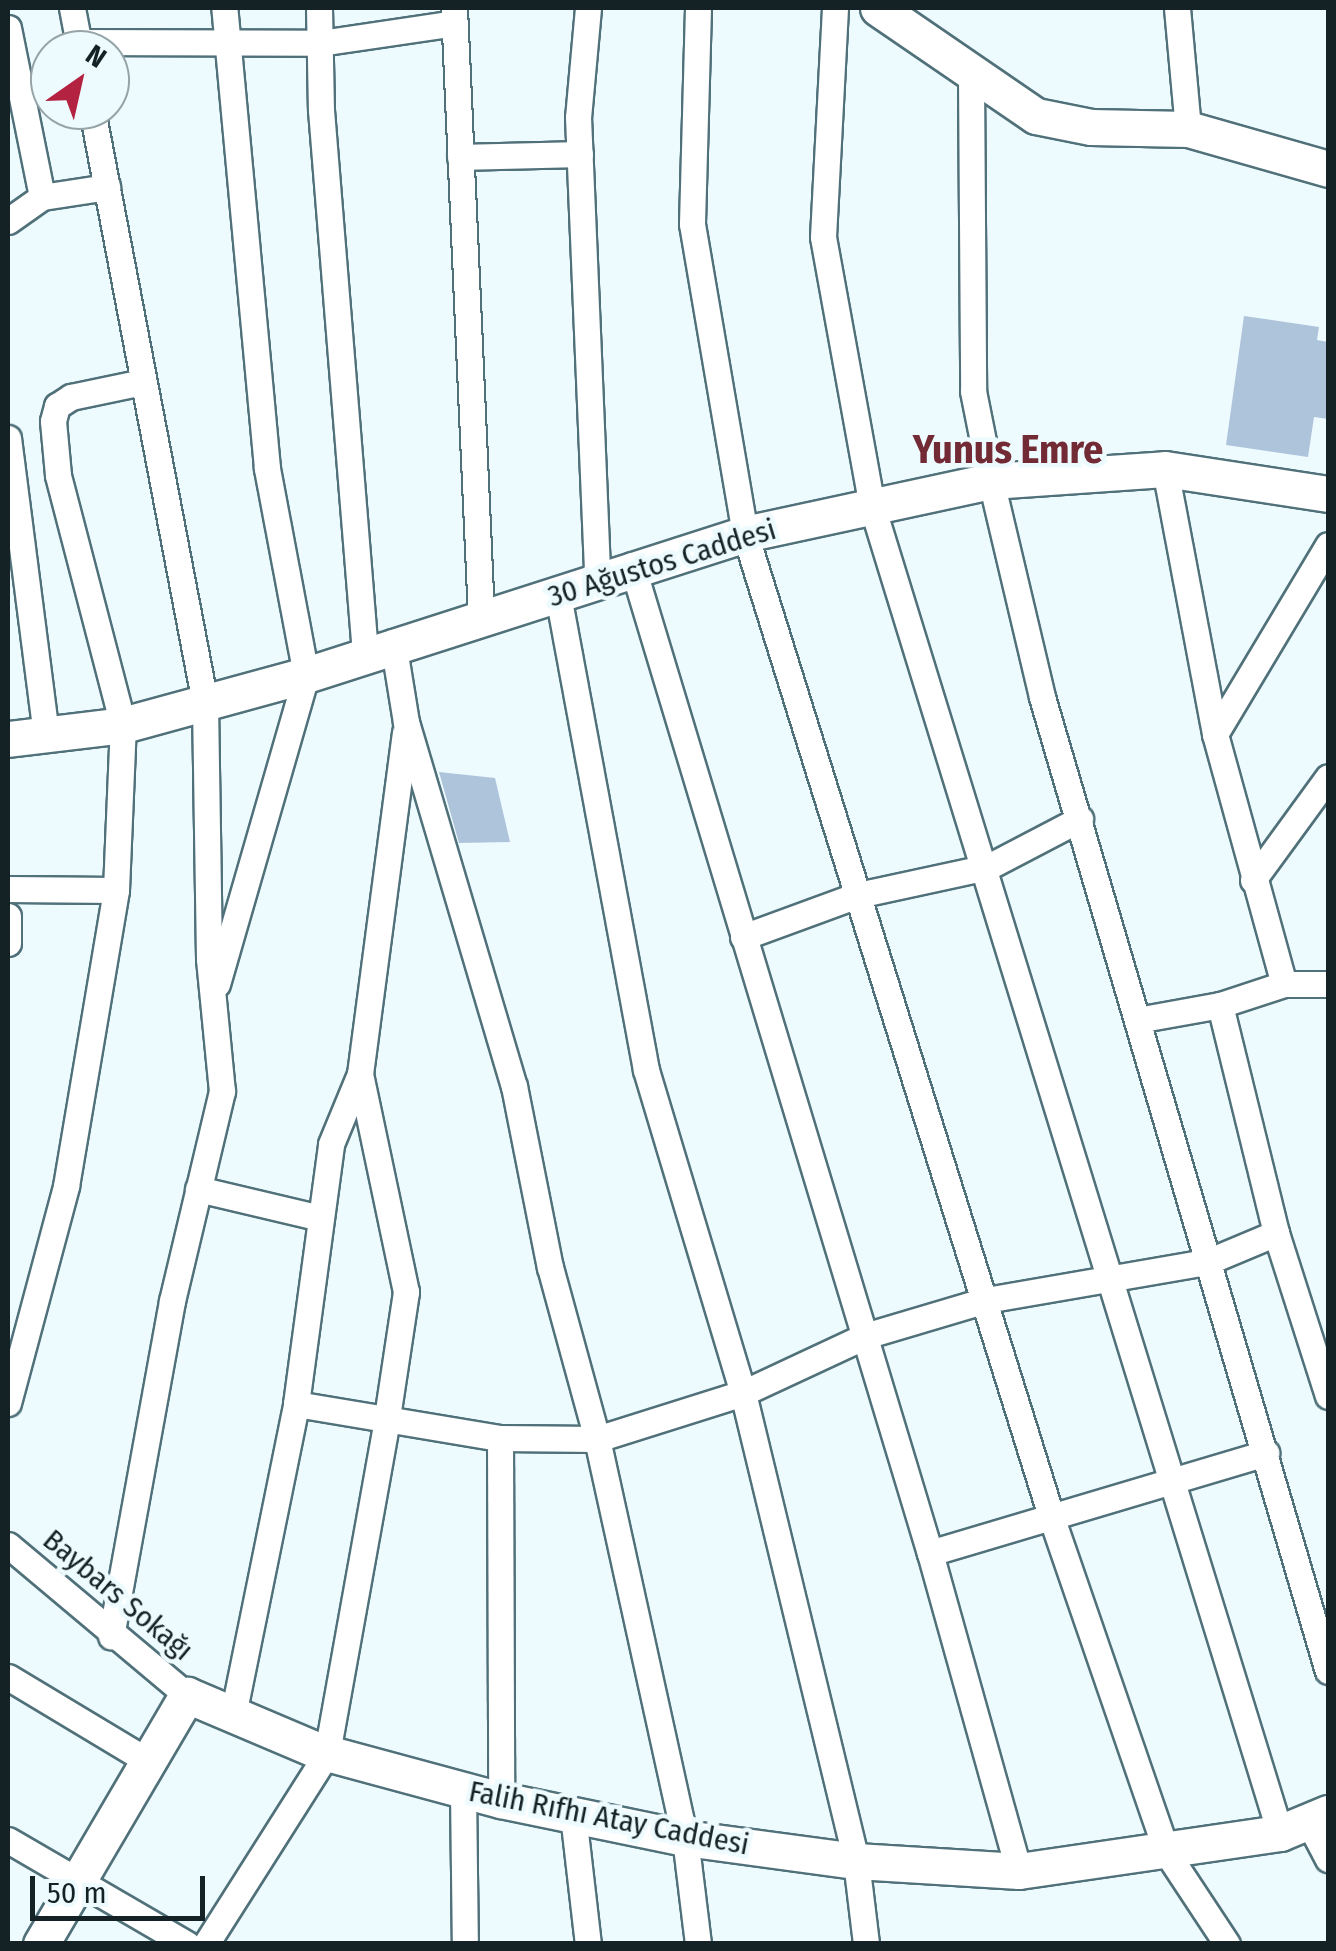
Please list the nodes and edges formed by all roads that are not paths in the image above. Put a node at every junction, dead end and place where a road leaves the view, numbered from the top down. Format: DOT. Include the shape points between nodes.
graph roads {
  1 [pos="224,8"];
  2 [pos="319,8"];
  3 [pos="588,8"];
  4 [pos="698,8"];
  5 [pos="835,8"];
  6 [pos="878,8"];
  7 [pos="1176,8"];
  8 [pos="454,15"];
  9 [pos="8,28"];
  10 [pos="320,43"];
  11 [pos="130,46"];
  12 [pos="229,46"];
  13 [pos="971,76"];
  14 [pos="1188,129"];
  15 [pos="96,130"];
  16 [pos="580,154"];
  17 [pos="460,156"];
  18 [pos="1328,169"];
  19 [pos="107,187"];
  20 [pos="42,197"];
  21 [pos="8,220"];
  22 [pos="142,382"];
  23 [pos="8,438"];
  24 [pos="1165,470"];
  25 [pos="990,482"];
  26 [pos="1328,494"];
  27 [pos="872,506"];
  28 [pos="744,534"];
  29 [pos="1328,546"];
  30 [pos="632,565"];
  31 [pos="597,578"];
  32 [pos="558,596"];
  33 [pos="480,616"];
  34 [pos="379,647"];
  35 [pos="306,675"];
  36 [pos="205,702"];
  37 [pos="406,722"];
  38 [pos="123,725"];
  39 [pos="1215,734"];
  40 [pos="46,736"];
  41 [pos="8,739"];
  42 [pos="1328,777"];
  43 [pos="1080,819"];
  44 [pos="988,868"];
  45 [pos="1253,880"];
  46 [pos="8,890"];
  47 [pos="116,890"];
  48 [pos="858,895"];
  49 [pos="8,916"];
  50 [pos="743,937"];
  51 [pos="8,943"];
  52 [pos="1284,984"];
  53 [pos="1328,984"];
  54 [pos="215,992"];
  55 [pos="1220,1005"];
  56 [pos="1137,1020"];
  57 [pos="360,1074"];
  58 [pos="198,1190"];
  59 [pos="321,1218"];
  60 [pos="1276,1233"];
  61 [pos="1207,1262"];
  62 [pos="1114,1282"];
  63 [pos="986,1300"];
  64 [pos="865,1336"];
  65 [pos="743,1393"];
  66 [pos="1328,1396"];
  67 [pos="8,1403"];
  68 [pos="296,1404"];
  69 [pos="386,1424"];
  70 [pos="500,1438"];
  71 [pos="597,1439"];
  72 [pos="1266,1453"];
  73 [pos="1174,1483"];
  74 [pos="1052,1519"];
  75 [pos="8,1545"];
  76 [pos="930,1553"];
  77 [pos="111,1636"];
  78 [pos="1328,1671"];
  79 [pos="8,1677"];
  80 [pos="188,1695"];
  81 [pos="233,1715"];
  82 [pos="327,1754"];
  83 [pos="148,1760"];
  84 [pos="464,1790"];
  85 [pos="502,1800"];
  86 [pos="573,1816"];
  87 [pos="1306,1823"];
  88 [pos="685,1838"];
  89 [pos="8,1840"];
  90 [pos="1167,1854"];
  91 [pos="1328,1858"];
  92 [pos="856,1860"];
  93 [pos="1019,1871"];
  94 [pos="78,1882"];
  95 [pos="40,1944"];
  96 [pos="188,1944"];
  97 [pos="206,1944"];
  98 [pos="466,1944"];
  99 [pos="588,1944"];
  100 [pos="698,1944"];
  101 [pos="866,1944"];
  102 [pos="1226,1944"];
  1 -- 12 [label="street"];
  2 -- 10 [label="street"];
  3 -- 16 [label="street"];
  4 -- 28 [label="street" via="692,224"];
  5 -- 27 [label="street" via="823,237"];
  6 -- 13 [label="main road"];
  7 -- 14 [label="street"];
  8 -- 10 [label="street"];
  8 -- 17 [label="street"];
  9 -- 20 [label="street"];
  10 -- 12 [label="street"];
  10 -- 34 [label="street"];
  11 -- 12 [label="street"];
  12 -- 35 [label="street" via="267,468"];
  13 -- 14 [label="main road" via="1036,116 1061,123"];
  13 -- 25 [label="street" via="973,392"];
  14 -- 18 [label="main road"];
  15 -- 19 [label="street"];
  16 -- 17 [label="street"];
  16 -- 31 [label="street"];
  17 -- 33 [label="street"];
  19 -- 20 [label="street"];
  19 -- 22 [label="street"];
  20 -- 21 [label="street"];
  22 -- 36 [label="street"];
  22 -- 38 [label="street" via="71,397 57,406 54,421 58,475"];
  23 -- 40 [label="street"];
  24 -- 25 [label="main road, 30 Ağustos Caddesi"];
  24 -- 26 [label="main road, 30 Ağustos Caddesi"];
  24 -- 39 [label="street"];
  25 -- 27 [label="main road, 30 Ağustos Caddesi"];
  25 -- 43 [label="street" via="1042,697"];
  27 -- 28 [label="main road, 30 Ağustos Caddesi"];
  27 -- 44 [label="street"];
  28 -- 30 [label="main road, 30 Ağustos Caddesi"];
  28 -- 48 [label="street"];
  29 -- 39 [label="street"];
  30 -- 31 [label="main road, 30 Ağustos Caddesi"];
  30 -- 50 [label="street"];
  31 -- 32 [label="main road, 30 Ağustos Caddesi"];
  32 -- 33 [label="main road, 30 Ağustos Caddesi"];
  32 -- 65 [label="street" via="646,1070"];
  33 -- 34 [label="main road, 30 Ağustos Caddesi"];
  34 -- 35 [label="main road, 30 Ağustos Caddesi"];
  34 -- 37 [label="street"];
  35 -- 36 [label="main road, 30 Ağustos Caddesi"];
  35 -- 54 [label="street"];
  36 -- 38 [label="main road, 30 Ağustos Caddesi"];
  36 -- 54 [label="street"];
  37 -- 57 [label="street"];
  37 -- 71 [label="street" via="514,1086 550,1267"];
  38 -- 40 [label="main road, 30 Ağustos Caddesi"];
  38 -- 47 [label="street"];
  39 -- 45 [label="street"];
  40 -- 41 [label="main road, 30 Ağustos Caddesi"];
  42 -- 45 [label="street"];
  43 -- 44 [label="street"];
  43 -- 56 [label="street"];
  44 -- 48 [label="street"];
  44 -- 62 [label="street"];
  45 -- 52 [label="street"];
  46 -- 47 [label="street"];
  47 -- 67 [label="street" via="66,1186"];
  48 -- 50 [label="street"];
  48 -- 63 [label="street"];
  49 -- 51 [label="street"];
  50 -- 64 [label="street"];
  52 -- 53 [label="street"];
  52 -- 55 [label="street"];
  54 -- 58 [label="street" via="222,1092"];
  55 -- 56 [label="street"];
  55 -- 60 [label="street"];
  56 -- 61 [label="street"];
  57 -- 59 [label="street" via="331,1144"];
  57 -- 69 [label="street" via="406,1292"];
  58 -- 59 [label="street"];
  58 -- 77 [label="street"];
  59 -- 68 [label="street"];
  60 -- 61 [label="street"];
  60 -- 66 [label="street"];
  61 -- 62 [label="street"];
  61 -- 72 [label="street"];
  62 -- 63 [label="street"];
  62 -- 73 [label="street"];
  63 -- 64 [label="street"];
  63 -- 74 [label="street"];
  64 -- 65 [label="street"];
  64 -- 76 [label="street"];
  65 -- 71 [label="street"];
  65 -- 92 [label="street"];
  68 -- 69 [label="street"];
  68 -- 81 [label="street"];
  69 -- 70 [label="street"];
  69 -- 82 [label="street"];
  70 -- 71 [label="street"];
  70 -- 85 [label="street"];
  71 -- 88 [label="street"];
  72 -- 73 [label="street"];
  72 -- 78 [label="street"];
  73 -- 74 [label="street"];
  73 -- 87 [label="street"];
  74 -- 76 [label="street"];
  74 -- 90 [label="street"];
  75 -- 77 [label="street, Baybars Sokağı"];
  76 -- 93 [label="street"];
  77 -- 80 [label="street, Baybars Sokağı"];
  79 -- 83 [label="street"];
  80 -- 81 [label="main road, Falih Rıfhı Atay Caddesi"];
  80 -- 83 [label="main road"];
  81 -- 82 [label="main road, Falih Rıfhı Atay Caddesi"];
  82 -- 84 [label="main road, Falih Rıfhı Atay Caddesi"];
  82 -- 97 [label="street"];
  83 -- 94 [label="main road"];
  84 -- 85 [label="main road, Falih Rıfhı Atay Caddesi"];
  84 -- 98 [label="street"];
  85 -- 86 [label="main road, Falih Rıfhı Atay Caddesi"];
  86 -- 88 [label="main road, Falih Rıfhı Atay Caddesi"];
  86 -- 99 [label="street"];
  87 -- 90 [label="main road, Falih Rıfhı Atay Caddesi"];
  87 -- 91 [label="street"];
  88 -- 92 [label="main road, Falih Rıfhı Atay Caddesi"];
  88 -- 100 [label="street"];
  89 -- 94 [label="street"];
  90 -- 93 [label="main road, Falih Rıfhı Atay Caddesi"];
  90 -- 102 [label="street"];
  92 -- 93 [label="main road, Falih Rıfhı Atay Caddesi"];
  92 -- 101 [label="street"];
  94 -- 95 [label="main road"];
  94 -- 96 [label="street"];
}
